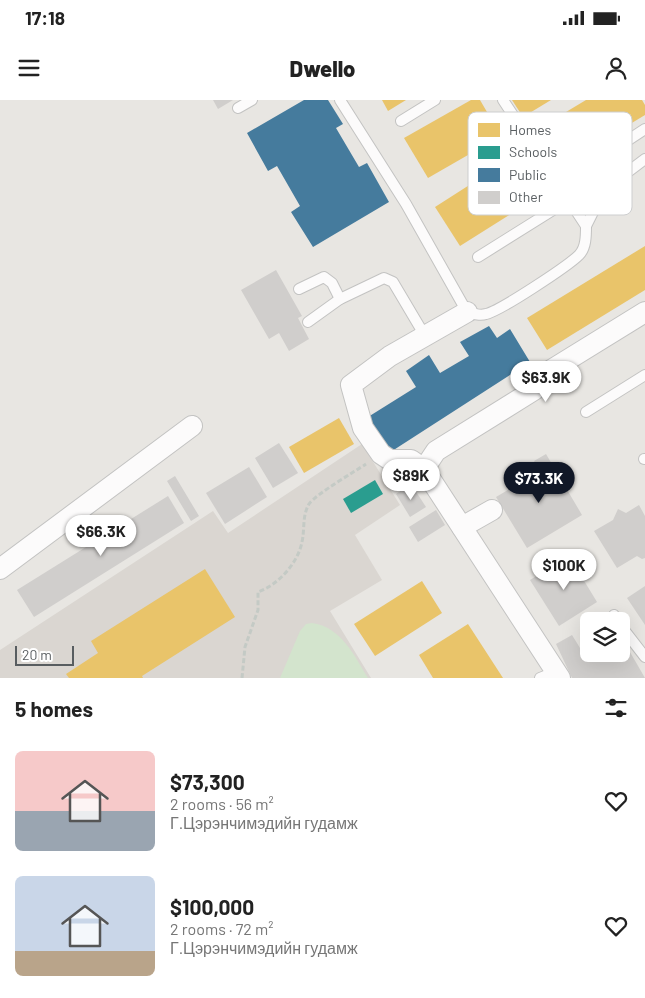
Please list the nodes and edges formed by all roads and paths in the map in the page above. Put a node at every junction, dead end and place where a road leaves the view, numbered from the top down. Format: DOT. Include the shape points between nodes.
graph roads {
  1 [pos="252,100"];
  2 [pos="340,100"];
  3 [pos="434,100"];
  4 [pos="503,100"];
  5 [pos="238,108"];
  6 [pos="511,112"];
  7 [pos="401,121"];
  8 [pos="645,129"];
  9 [pos="632,138"];
  10 [pos="645,159"];
  11 [pos="632,169"];
  12 [pos="545,215"];
  13 [pos="579,215"];
  14 [pos="592,215"];
  15 [pos="586,226"];
  16 [pos="478,257"];
  17 [pos="299,289"];
  18 [pos="340,299"];
  19 [pos="467,312"];
  20 [pos="645,312"];
  21 [pos="308,322"];
  22 [pos="425,336"];
  23 [pos="645,375"];
  24 [pos="586,412"];
  25 [pos="192,426"];
  26 [pos="381,454"];
  27 [pos="424,469"];
  28 [pos="492,510"];
  29 [pos="462,528"];
  30 [pos="0,569"];
  31 [pos="630,638"];
  32 [pos="645,657"];
  33 [pos="552,676"];
  34 [pos="242,678"];
  1 -- 5 [label="lane"];
  2 -- 19 [label="lane" via="406,204"];
  3 -- 7 [label="lane"];
  4 -- 6 [label="lane"];
  8 -- 9 [label="lane"];
  10 -- 11 [label="lane"];
  12 -- 16 [label="lane"];
  13 -- 15 [label="lane"];
  14 -- 15 [label="lane"];
  15 -- 19 [label="lane" via="586,240 580,255 496,310 485,314"];
  17 -- 18 [label="lane" via="324,277 332,283"];
  18 -- 21 [label="lane"];
  18 -- 22 [label="lane" via="372,282 389,279"];
  19 -- 22 [label="street"];
  20 -- 27 [label="street" via="543,375 534,390 436,451"];
  22 -- 26 [label="street" via="369,370 351,385 363,428"];
  23 -- 24 [label="lane"];
  25 -- 30 [label="street"];
  26 -- 27 [label="street" via="390,460 411,460"];
  26 -- 34 [label="path" via="310,502 304,514 298,553 284,574 269,588 258,592 258,610 245,647"];
  27 -- 29 [label="street"];
  28 -- 29 [label="street"];
  29 -- 33 [label="street"];
  31 -- 32 [label="lane"];
}
